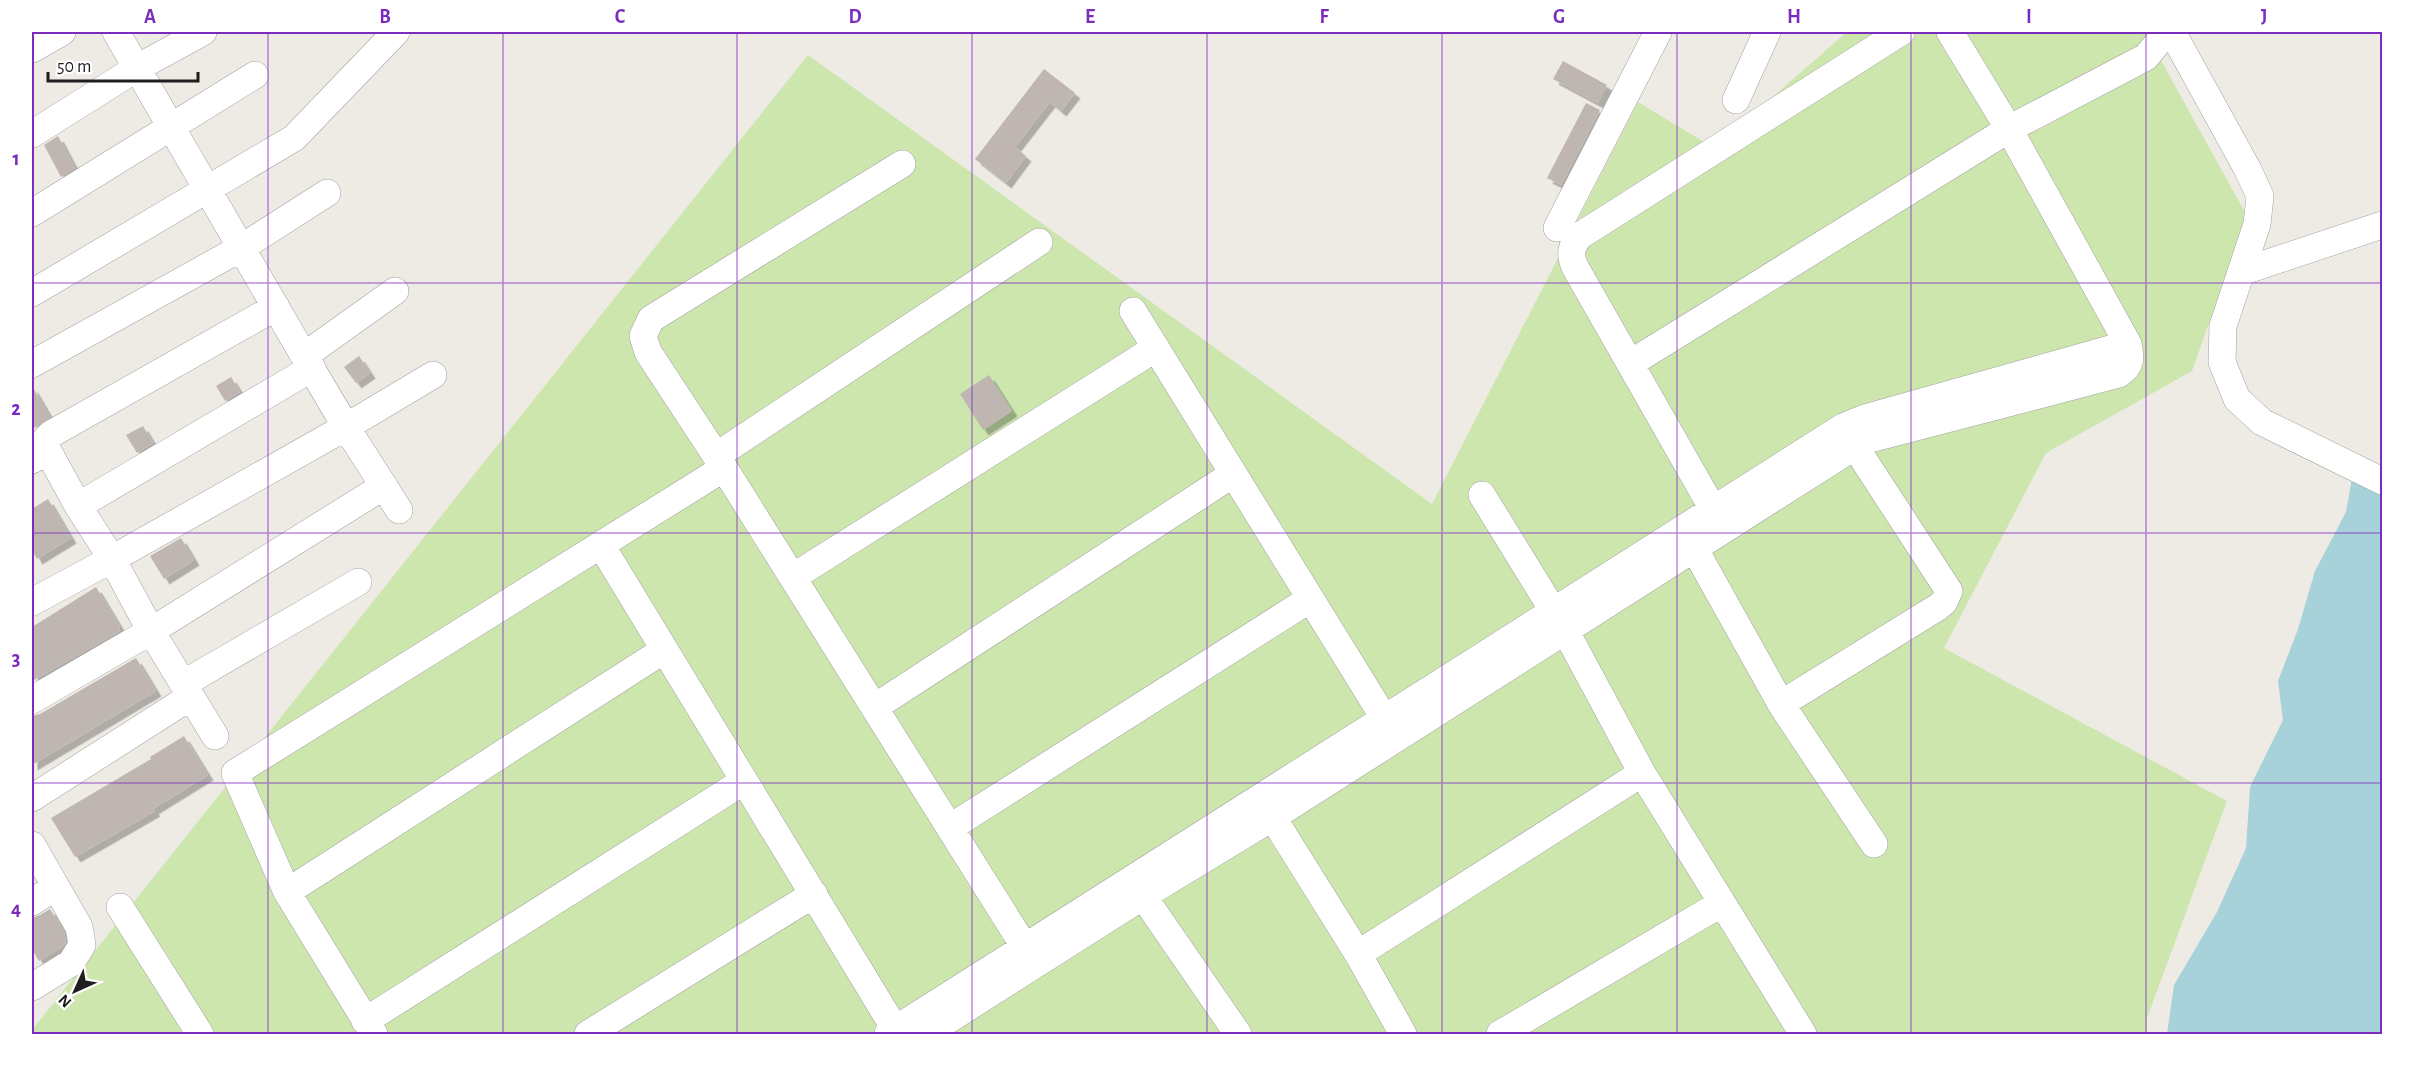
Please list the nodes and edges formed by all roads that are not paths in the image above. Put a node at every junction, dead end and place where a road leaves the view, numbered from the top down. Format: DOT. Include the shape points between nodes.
graph roads {
  1 [pos="62,32"];
  2 [pos="116,32"];
  3 [pos="203,32"];
  4 [pos="396,32"];
  5 [pos="1658,32"];
  6 [pos="1767,32"];
  7 [pos="1901,32"];
  8 [pos="1950,32"];
  9 [pos="2164,32"];
  10 [pos="2172,32"];
  11 [pos="32,49"];
  12 [pos="137,68"];
  13 [pos="255,75"];
  14 [pos="1736,100"];
  15 [pos="171,128"];
  16 [pos="2010,129"];
  17 [pos="32,134"];
  18 [pos="902,164"];
  19 [pos="207,189"];
  20 [pos="327,194"];
  21 [pos="32,213"];
  22 [pos="2382,225"];
  23 [pos="1557,228"];
  24 [pos="1039,242"];
  25 [pos="241,248"];
  26 [pos="2241,272"];
  27 [pos="395,291"];
  28 [pos="32,293"];
  29 [pos="276,307"];
  30 [pos="1132,311"];
  31 [pos="1156,348"];
  32 [pos="308,362"];
  33 [pos="1632,363"];
  34 [pos="32,364"];
  35 [pos="433,375"];
  36 [pos="346,427"];
  37 [pos="1849,437"];
  38 [pos="40,455"];
  39 [pos="720,462"];
  40 [pos="1233,474"];
  41 [pos="2382,481"];
  42 [pos="384,486"];
  43 [pos="1482,495"];
  44 [pos="78,506"];
  45 [pos="399,510"];
  46 [pos="1720,520"];
  47 [pos="601,544"];
  48 [pos="1694,549"];
  49 [pos="112,559"];
  50 [pos="793,577"];
  51 [pos="358,582"];
  52 [pos="1310,599"];
  53 [pos="32,602"];
  54 [pos="1559,621"];
  55 [pos="151,631"];
  56 [pos="664,650"];
  57 [pos="187,690"];
  58 [pos="32,700"];
  59 [pos="1781,704"];
  60 [pos="875,706"];
  61 [pos="1390,729"];
  62 [pos="215,736"];
  63 [pos="1642,773"];
  64 [pos="744,781"];
  65 [pos="32,798"];
  66 [pos="1267,808"];
  67 [pos="951,827"];
  68 [pos="1874,844"];
  69 [pos="32,845"];
  70 [pos="1142,885"];
  71 [pos="56,887"];
  72 [pos="287,892"];
  73 [pos="814,894"];
  74 [pos="32,902"];
  75 [pos="1722,903"];
  76 [pos="120,907"];
  77 [pos="1358,954"];
  78 [pos="1031,956"];
  79 [pos="32,987"];
  80 [pos="369,1028"];
  81 [pos="1227,1031"];
  82 [pos="894,1033"];
  83 [pos="1800,1034"];
  84 [pos="200,1035"];
  85 [pos="588,1035"];
  86 [pos="927,1035"];
  87 [pos="1403,1035"];
  88 [pos="1500,1035"];
  1 -- 11 [label="street"];
  2 -- 12 [label="street"];
  3 -- 12 [label="street"];
  4 -- 19 [label="street" via="294,138"];
  5 -- 23 [label="street"];
  6 -- 14 [label="street"];
  7 -- 33 [label="street" via="1581,235 1572,245 1575,267"];
  8 -- 16 [label="street"];
  9 -- 16 [label="street" via="2145,57"];
  10 -- 26 [label="street" via="2260,196 2257,224"];
  12 -- 15 [label="street"];
  12 -- 17 [label="street"];
  13 -- 15 [label="street"];
  15 -- 19 [label="street"];
  15 -- 21 [label="street"];
  16 -- 33 [label="street"];
  16 -- 37 [label="street" via="2128,344 2131,358 2127,368 2119,374 1870,439"];
  18 -- 39 [label="street" via="651,319 644,336 648,352"];
  19 -- 25 [label="street"];
  19 -- 28 [label="street"];
  20 -- 25 [label="street"];
  22 -- 26 [label="street"];
  24 -- 39 [label="street"];
  25 -- 29 [label="street"];
  25 -- 34 [label="street"];
  26 -- 41 [label="street" via="2223,326 2222,362 2237,399 2262,422"];
  27 -- 32 [label="street"];
  29 -- 32 [label="street"];
  29 -- 38 [label="street" via="51,434"];
  30 -- 31 [label="street"];
  31 -- 40 [label="street"];
  31 -- 50 [label="street"];
  32 -- 36 [label="street"];
  32 -- 44 [label="street"];
  33 -- 46 [label="street"];
  35 -- 36 [label="street"];
  36 -- 42 [label="street"];
  36 -- 49 [label="street"];
  37 -- 46 [label="street"];
  37 -- 59 [label="street" via="1949,591 1938,608"];
  38 -- 44 [label="street"];
  39 -- 47 [label="street"];
  39 -- 50 [label="street"];
  40 -- 52 [label="street"];
  40 -- 60 [label="street"];
  42 -- 45 [label="street"];
  42 -- 55 [label="street"];
  43 -- 54 [label="street"];
  44 -- 49 [label="street"];
  46 -- 48 [label="street"];
  46 -- 54 [label="street"];
  47 -- 56 [label="street"];
  47 -- 72 [label="street" via="235,774"];
  48 -- 54 [label="street"];
  48 -- 59 [label="street"];
  49 -- 53 [label="street"];
  49 -- 55 [label="street"];
  50 -- 60 [label="street"];
  51 -- 57 [label="street"];
  52 -- 61 [label="street"];
  52 -- 67 [label="street"];
  54 -- 61 [label="street"];
  54 -- 63 [label="street"];
  55 -- 57 [label="street"];
  55 -- 58 [label="street"];
  56 -- 64 [label="street"];
  56 -- 72 [label="street"];
  57 -- 62 [label="street"];
  57 -- 65 [label="street"];
  59 -- 68 [label="street"];
  60 -- 67 [label="street"];
  61 -- 66 [label="street"];
  63 -- 75 [label="street"];
  63 -- 77 [label="street"];
  64 -- 73 [label="street"];
  64 -- 80 [label="street"];
  66 -- 70 [label="street"];
  66 -- 77 [label="street"];
  67 -- 78 [label="street"];
  69 -- 71 [label="street"];
  70 -- 78 [label="street"];
  70 -- 81 [label="street"];
  71 -- 74 [label="street"];
  71 -- 79 [label="street" via="79,927 82,945 71,963"];
  72 -- 80 [label="street"];
  73 -- 82 [label="street"];
  73 -- 85 [label="street"];
  75 -- 83 [label="street"];
  75 -- 88 [label="street"];
  76 -- 84 [label="street"];
  77 -- 87 [label="street"];
  78 -- 82 [label="street"];
  78 -- 86 [label="street"];
}
